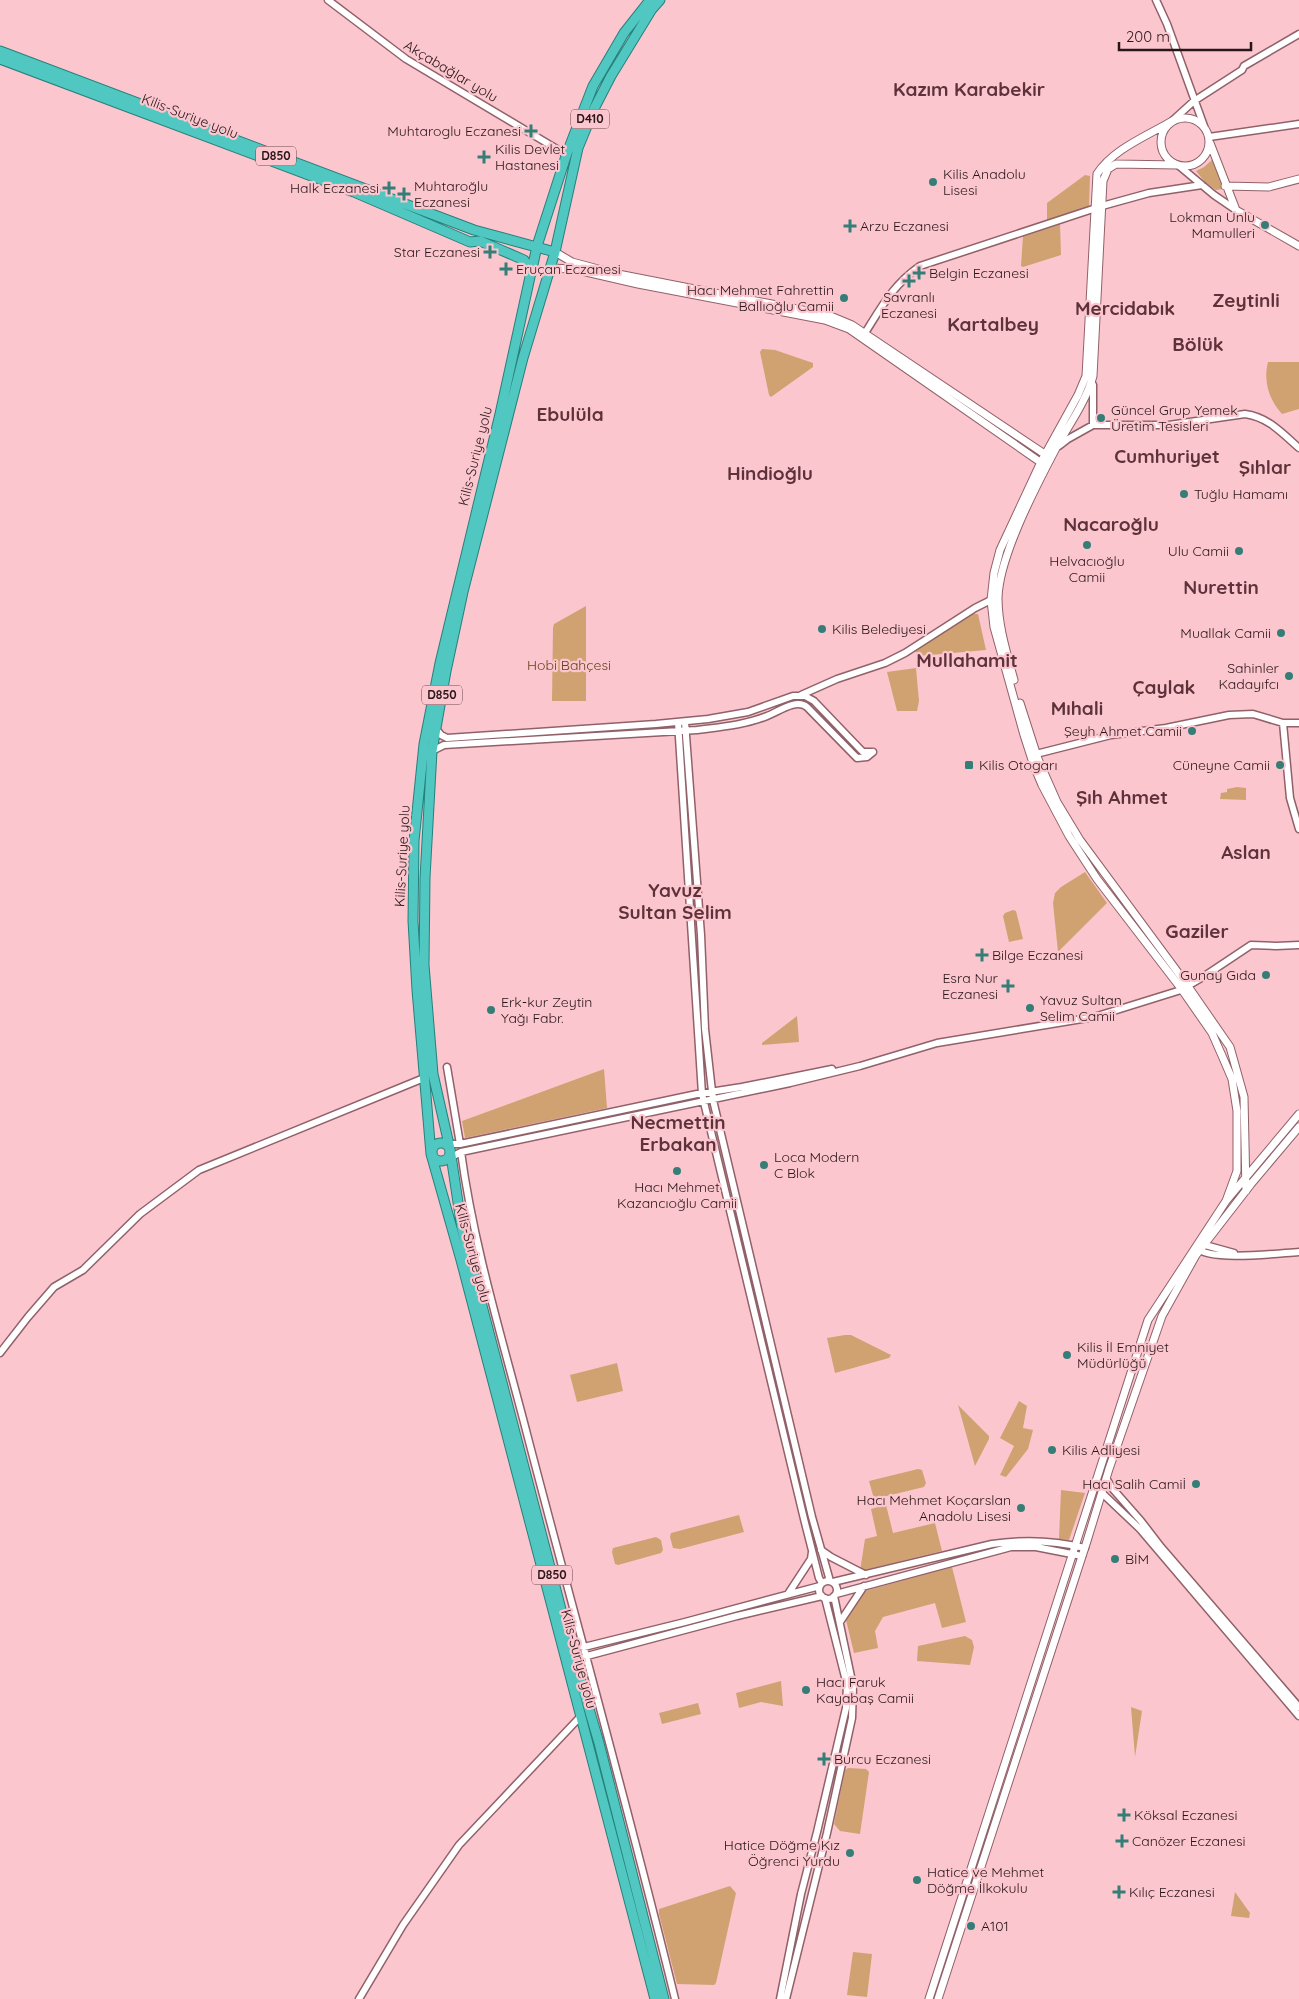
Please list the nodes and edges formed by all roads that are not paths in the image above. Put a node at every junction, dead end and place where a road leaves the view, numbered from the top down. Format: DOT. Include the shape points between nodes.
graph roads {
  1 [pos="328,0"];
  2 [pos="650,0"];
  3 [pos="660,0"];
  4 [pos="1156,0"];
  5 [pos="1299,34"];
  6 [pos="0,51"];
  7 [pos="0,60"];
  8 [pos="1194,101"];
  9 [pos="1172,121"];
  10 [pos="1299,124"];
  11 [pos="1204,126"];
  12 [pos="1209,138"];
  13 [pos="567,155"];
  14 [pos="1178,165"];
  15 [pos="1299,179"];
  16 [pos="1202,185"];
  17 [pos="1225,186"];
  18 [pos="1102,206"];
  19 [pos="1094,210"];
  20 [pos="1236,210"];
  21 [pos="537,246"];
  22 [pos="1299,246"];
  23 [pos="555,252"];
  24 [pos="529,262"];
  25 [pos="550,268"];
  26 [pos="862,335"];
  27 [pos="1091,382"];
  28 [pos="1093,425"];
  29 [pos="1034,447"];
  30 [pos="1053,447"];
  31 [pos="1299,448"];
  32 [pos="1031,456"];
  33 [pos="1048,456"];
  34 [pos="1044,464"];
  35 [pos="1037,470"];
  36 [pos="998,597"];
  37 [pos="991,600"];
  38 [pos="801,695"];
  39 [pos="801,704"];
  40 [pos="681,722"];
  41 [pos="1283,723"];
  42 [pos="1299,723"];
  43 [pos="436,729"];
  44 [pos="687,730"];
  45 [pos="678,731"];
  46 [pos="432,751"];
  47 [pos="1036,754"];
  48 [pos="1299,829"];
  49 [pos="1299,945"];
  50 [pos="1185,988"];
  51 [pos="860,1066"];
  52 [pos="447,1067"];
  53 [pos="424,1078"];
  54 [pos="712,1092"];
  55 [pos="702,1094"];
  56 [pos="714,1100"];
  57 [pos="704,1102"];
  58 [pos="1299,1114"];
  59 [pos="1299,1127"];
  60 [pos="460,1144"];
  61 [pos="448,1151"];
  62 [pos="461,1152"];
  63 [pos="431,1154"];
  64 [pos="1245,1157"];
  65 [pos="1256,1165"];
  66 [pos="1237,1167"];
  67 [pos="1262,1170"];
  68 [pos="1244,1179"];
  69 [pos="1246,1191"];
  70 [pos="1226,1201"];
  71 [pos="1200,1247"];
  72 [pos="1299,1252"];
  73 [pos="0,1353"];
  74 [pos="1106,1478"];
  75 [pos="1102,1493"];
  76 [pos="1076,1546"];
  77 [pos="812,1548"];
  78 [pos="1085,1548"];
  79 [pos="820,1550"];
  80 [pos="1073,1554"];
  81 [pos="1082,1556"];
  82 [pos="867,1575"];
  83 [pos="832,1581"];
  84 [pos="821,1584"];
  85 [pos="864,1586"];
  86 [pos="788,1594"];
  87 [pos="835,1595"];
  88 [pos="823,1597"];
  89 [pos="840,1622"];
  90 [pos="570,1644"];
  91 [pos="584,1647"];
  92 [pos="587,1656"];
  93 [pos="576,1662"];
  94 [pos="1299,1708"];
  95 [pos="1299,1716"];
  96 [pos="580,1717"];
  97 [pos="359,1999"];
  98 [pos="655,1999"];
  99 [pos="664,1999"];
  100 [pos="675,1999"];
  101 [pos="780,1999"];
  102 [pos="786,1999"];
  103 [pos="930,1999"];
  104 [pos="938,1999"];
  1 -- 13 [label="street, Akçabağlar yolu" via="406,59"];
  2 -- 13 [label="highway, D410" via="624,33 593,86"];
  3 -- 23 [label="highway, D410" via="595,107 578,148"];
  4 -- 8 [label="street"];
  5 -- 8 [label="street" via="1244,66"];
  6 -- 21 [label="highway, Kilis-Suriye yolu / D850" via="474,230"];
  7 -- 24 [label="highway, Kilis-Suriye yolu / D850" via="354,192 470,242 480,241"];
  8 -- 9 [label="street"];
  8 -- 11 [label="street"];
  9 -- 11 [label="main road" via="1186,117"];
  9 -- 14 [label="main road" via="1162,134 1162,149"];
  9 -- 19 [label="main road" via="1106,162 1097,174"];
  10 -- 12 [label="street"];
  11 -- 12 [label="main road"];
  12 -- 14 [label="main road" via="1209,147 1200,160 1186,166"];
  12 -- 17 [label="main road"];
  13 -- 21 [label="highway, D410"];
  14 -- 16 [label="street"];
  14 -- 18 [label="main road" via="1116,164 1108,169 1104,181"];
  15 -- 17 [label="main road" via="1269,187"];
  16 -- 18 [label="street" via="1149,193"];
  16 -- 20 [label="street"];
  17 -- 20 [label="main road"];
  18 -- 19 [label="street"];
  18 -- 27 [label="main road"];
  19 -- 26 [label="street" via="920,266 890,292"];
  19 -- 30 [label="main road" via="1086,376"];
  20 -- 22 [label="main road"];
  21 -- 23 [label="highway, Kilis-Suriye yolu / D850"];
  21 -- 24 [label="highway"];
  23 -- 25 [label="highway, D850"];
  23 -- 26 [label="main road" via="572,262 612,273 828,315 852,325"];
  24 -- 25 [label="highway"];
  24 -- 53 [label="highway, Kilis-Suriye yolu / D850" via="530,277 424,744 414,841 413,912"];
  25 -- 26 [label="main road" via="573,269 825,320"];
  25 -- 43 [label="highway, D850" via="463,592"];
  26 -- 29 [label="main road"];
  26 -- 32 [label="main road"];
  27 -- 28 [label="street"];
  27 -- 30 [label="main road"];
  28 -- 30 [label="street"];
  28 -- 31 [label="street" via="1169,425 1253,415 1270,423"];
  29 -- 30 [label="main road"];
  29 -- 33 [label="main road"];
  30 -- 33 [label="main road"];
  32 -- 34 [label="main road"];
  32 -- 35 [label="main road"];
  33 -- 34 [label="main road"];
  34 -- 35 [label="main road"];
  34 -- 36 [label="main road" via="1002,568"];
  35 -- 37 [label="main road" via="1000,550"];
  36 -- 37 [label="street"];
  36 -- 47 [label="main road" via="1011,671"];
  37 -- 38 [label="street" via="892,659"];
  37 -- 50 [label="main road" via="994,627 1024,736 1042,785 1068,836 1097,879"];
  38 -- 39 [label="street"];
  38 -- 39 [label="street" via="814,701 863,752 873,752 867,757 857,758"];
  38 -- 40 [label="street" via="748,712"];
  39 -- 44 [label="street" via="740,724"];
  40 -- 43 [label="street" via="447,738"];
  40 -- 44 [label="street"];
  40 -- 45 [label="street"];
  41 -- 42 [label="street"];
  41 -- 47 [label="street" via="1253,714 1229,715 1111,735"];
  41 -- 48 [label="street" via="1290,798"];
  43 -- 46 [label="highway, D850"];
  44 -- 45 [label="street"];
  44 -- 54 [label="street" via="705,1029"];
  45 -- 46 [label="street" via="444,744"];
  45 -- 55 [label="street"];
  46 -- 61 [label="highway, D850" via="424,966 433,1074"];
  47 -- 50 [label="main road" via="1057,802 1080,840"];
  49 -- 50 [label="street" via="1251,944"];
  50 -- 51 [label="street" via="1094,1017 937,1044"];
  50 -- 64 [label="main road" via="1224,1037 1234,1056 1244,1097"];
  50 -- 66 [label="main road" via="1212,1033 1232,1079 1237,1111"];
  51 -- 54 [label="street" via="843,1066"];
  51 -- 56 [label="street"];
  52 -- 60 [label="street"];
  53 -- 63 [label="highway, Kilis-Suriye yolu / D850"];
  53 -- 73 [label="street" via="199,1170 140,1214 83,1270 54,1287"];
  54 -- 55 [label="street"];
  54 -- 56 [label="street"];
  55 -- 57 [label="street"];
  55 -- 60 [label="street"];
  56 -- 57 [label="street"];
  56 -- 79 [label="street"];
  57 -- 62 [label="street"];
  57 -- 77 [label="street"];
  58 -- 65 [label="main road"];
  59 -- 67 [label="main road"];
  60 -- 61 [label="street"];
  61 -- 62 [label="street"];
  61 -- 63 [label="highway" via="437,1161"];
  61 -- 63 [label="highway" via="435,1144"];
  61 -- 90 [label="highway, D850" via="462,1229"];
  62 -- 91 [label="street" via="483,1268"];
  63 -- 96 [label="highway, Kilis-Suriye yolu / D850"];
  64 -- 65 [label="main road"];
  64 -- 68 [label="main road"];
  65 -- 67 [label="main road"];
  65 -- 68 [label="main road"];
  66 -- 68 [label="main road"];
  66 -- 70 [label="main road"];
  67 -- 69 [label="main road"];
  68 -- 69 [label="main road"];
  68 -- 70 [label="main road"];
  69 -- 71 [label="main road"];
  70 -- 71 [label="main road"];
  71 -- 72 [label="street" via="1217,1255"];
  71 -- 74 [label="main road" via="1162,1316"];
  71 -- 76 [label="main road" via="1148,1320"];
  74 -- 75 [label="main road"];
  74 -- 94 [label="street"];
  75 -- 78 [label="main road"];
  75 -- 95 [label="street" via="1140,1529"];
  76 -- 78 [label="street"];
  76 -- 80 [label="main road"];
  76 -- 82 [label="street" via="1030,1540 992,1544"];
  77 -- 84 [label="street"];
  77 -- 86 [label="street" via="811,1559"];
  78 -- 81 [label="main road"];
  79 -- 82 [label="street"];
  79 -- 83 [label="street"];
  80 -- 81 [label="street"];
  80 -- 85 [label="street" via="1036,1547 1011,1547"];
  80 -- 103 [label="main road"];
  81 -- 104 [label="main road"];
  82 -- 83 [label="street"];
  83 -- 84 [label="street"];
  83 -- 87 [label="street" via="836,1586"];
  84 -- 86 [label="street"];
  84 -- 88 [label="street" via="819,1591"];
  85 -- 87 [label="street"];
  85 -- 89 [label="street"];
  86 -- 91 [label="street"];
  87 -- 88 [label="street"];
  87 -- 89 [label="street"];
  88 -- 92 [label="street"];
  88 -- 101 [label="street" via="846,1685 846,1708 800,1894"];
  89 -- 102 [label="street" via="853,1686 852,1718"];
  90 -- 91 [label="street"];
  90 -- 93 [label="highway, D850"];
  91 -- 92 [label="street"];
  92 -- 93 [label="street"];
  92 -- 100 [label="street"];
  93 -- 99 [label="highway, D850"];
  96 -- 97 [label="street" via="459,1845 403,1925"];
  96 -- 98 [label="highway, Kilis-Suriye yolu / D850"];
}
